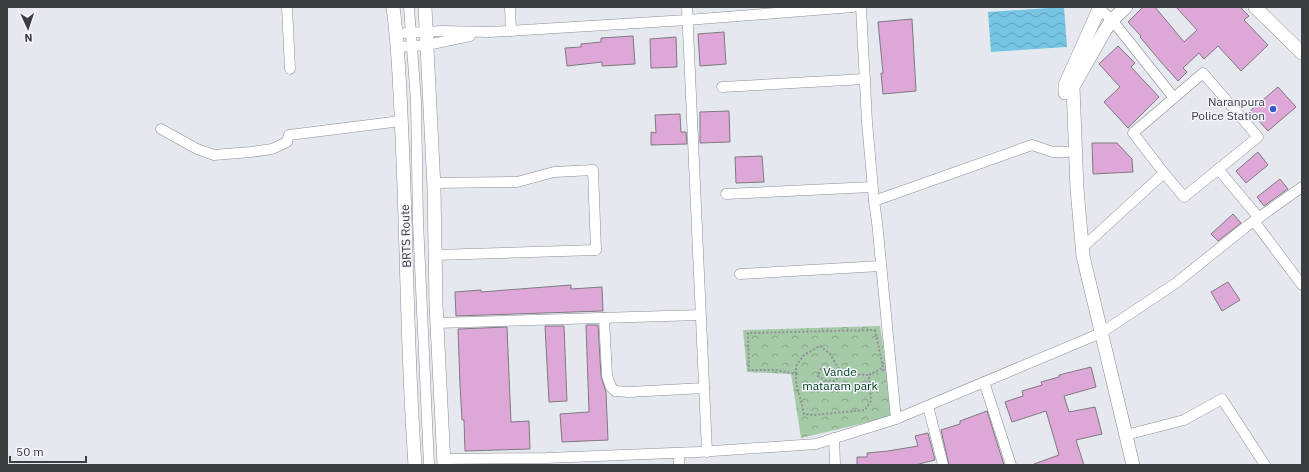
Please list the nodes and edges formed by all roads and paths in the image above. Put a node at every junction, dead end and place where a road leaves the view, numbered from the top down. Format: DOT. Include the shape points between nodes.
graph roads {
  1 [pos="287,7"];
  2 [pos="393,7"];
  3 [pos="409,7"];
  4 [pos="425,7"];
  5 [pos="510,7"];
  6 [pos="687,7"];
  7 [pos="854,7"];
  8 [pos="861,7"];
  9 [pos="1126,7"];
  10 [pos="1255,7"];
  11 [pos="1099,8"];
  12 [pos="687,20"];
  13 [pos="1112,20"];
  14 [pos="426,31"];
  15 [pos="511,31"];
  16 [pos="412,32"];
  17 [pos="490,32"];
  18 [pos="396,33"];
  19 [pos="427,45"];
  20 [pos="413,46"];
  21 [pos="398,47"];
  22 [pos="1302,53"];
  23 [pos="290,69"];
  24 [pos="865,79"];
  25 [pos="722,87"];
  26 [pos="1174,98"];
  27 [pos="401,121"];
  28 [pos="161,129"];
  29 [pos="1067,152"];
  30 [pos="1218,169"];
  31 [pos="1164,173"];
  32 [pos="433,183"];
  33 [pos="872,187"];
  34 [pos="1302,187"];
  35 [pos="726,194"];
  36 [pos="874,201"];
  37 [pos="1257,219"];
  38 [pos="1083,247"];
  39 [pos="435,255"];
  40 [pos="881,266"];
  41 [pos="740,274"];
  42 [pos="1302,285"];
  43 [pos="700,315"];
  44 [pos="604,318"];
  45 [pos="437,323"];
  46 [pos="1098,334"];
  47 [pos="796,374"];
  48 [pos="869,375"];
  49 [pos="984,382"];
  50 [pos="704,388"];
  51 [pos="928,406"];
  52 [pos="896,419"];
  53 [pos="1126,435"];
  54 [pos="834,438"];
  55 [pos="706,452"];
  56 [pos="679,453"];
  57 [pos="608,460"];
  58 [pos="570,461"];
  59 [pos="444,462"];
  60 [pos="415,465"];
  61 [pos="429,465"];
  62 [pos="679,465"];
  63 [pos="835,465"];
  64 [pos="943,465"];
  65 [pos="1011,465"];
  66 [pos="1124,465"];
  67 [pos="1133,465"];
  68 [pos="1265,465"];
  1 -- 23 [label="street"];
  2 -- 18 [label="main road"];
  3 -- 16 [label="street, BRTS Route"];
  4 -- 14 [label="main road"];
  5 -- 15 [label="street"];
  6 -- 12 [label="street"];
  7 -- 12 [label="street"];
  8 -- 24 [label="street"];
  9 -- 13 [label="main road"];
  10 -- 22 [label="main road"];
  11 -- 13 [label="street"];
  11 -- 29 [label="main road" via="1065,85"];
  12 -- 15 [label="street"];
  12 -- 43 [label="street"];
  13 -- 26 [label="street"];
  13 -- 38 [label="main road" via="1073,87 1077,190"];
  14 -- 16 [label="street"];
  14 -- 17 [label="street"];
  14 -- 19 [label="main road"];
  15 -- 17 [label="street"];
  16 -- 18 [label="street"];
  16 -- 20 [label="street, BRTS Route"];
  17 -- 19 [label="street"];
  18 -- 21 [label="main road"];
  19 -- 20 [label="street"];
  19 -- 32 [label="main road"];
  20 -- 21 [label="street"];
  20 -- 61 [label="street, BRTS Route"];
  21 -- 27 [label="main road"];
  24 -- 25 [label="street"];
  24 -- 33 [label="street"];
  26 -- 30 [label="street" via="1203,73 1258,137"];
  26 -- 31 [label="street" via="1133,133"];
  27 -- 28 [label="street" via="290,135 287,142 272,149 214,154 197,149"];
  27 -- 60 [label="main road"];
  29 -- 36 [label="street" via="1053,152 1032,145"];
  29 -- 46 [label="main road" via="1075,257"];
  30 -- 31 [label="street" via="1184,197"];
  30 -- 37 [label="street"];
  31 -- 38 [label="street"];
  32 -- 39 [label="main road"];
  32 -- 39 [label="street" via="517,182 554,172 593,170 596,250"];
  33 -- 35 [label="street"];
  33 -- 36 [label="street"];
  34 -- 37 [label="street"];
  36 -- 40 [label="street"];
  37 -- 42 [label="street"];
  37 -- 46 [label="street" via="1176,284"];
  38 -- 46 [label="main road"];
  39 -- 45 [label="main road"];
  40 -- 41 [label="street"];
  40 -- 52 [label="street"];
  43 -- 44 [label="street"];
  43 -- 50 [label="street"];
  44 -- 45 [label="street"];
  44 -- 50 [label="street" via="607,376 610,387 615,391"];
  45 -- 59 [label="main road"];
  46 -- 49 [label="street"];
  46 -- 53 [label="main road"];
  46 -- 66 [label="main road"];
  47 -- 48 [label="path" via="804,414 814,416 865,410 871,401"];
  47 -- 48 [label="path" via="796,366 804,355 820,346 830,354 840,371 821,368 818,376 834,381 843,374"];
  47 -- 48 [label="path" via="776,370 749,370 748,333 875,330 884,372 882,368"];
  49 -- 51 [label="street"];
  49 -- 65 [label="street"];
  50 -- 55 [label="street"];
  51 -- 52 [label="street"];
  51 -- 64 [label="street"];
  52 -- 54 [label="street"];
  53 -- 67 [label="main road"];
  53 -- 68 [label="street" via="1184,420 1222,399"];
  54 -- 55 [label="street" via="816,444"];
  54 -- 63 [label="street"];
  55 -- 56 [label="street"];
  56 -- 57 [label="street"];
  56 -- 62 [label="street"];
  57 -- 58 [label="street"];
  58 -- 59 [label="street"];
}
